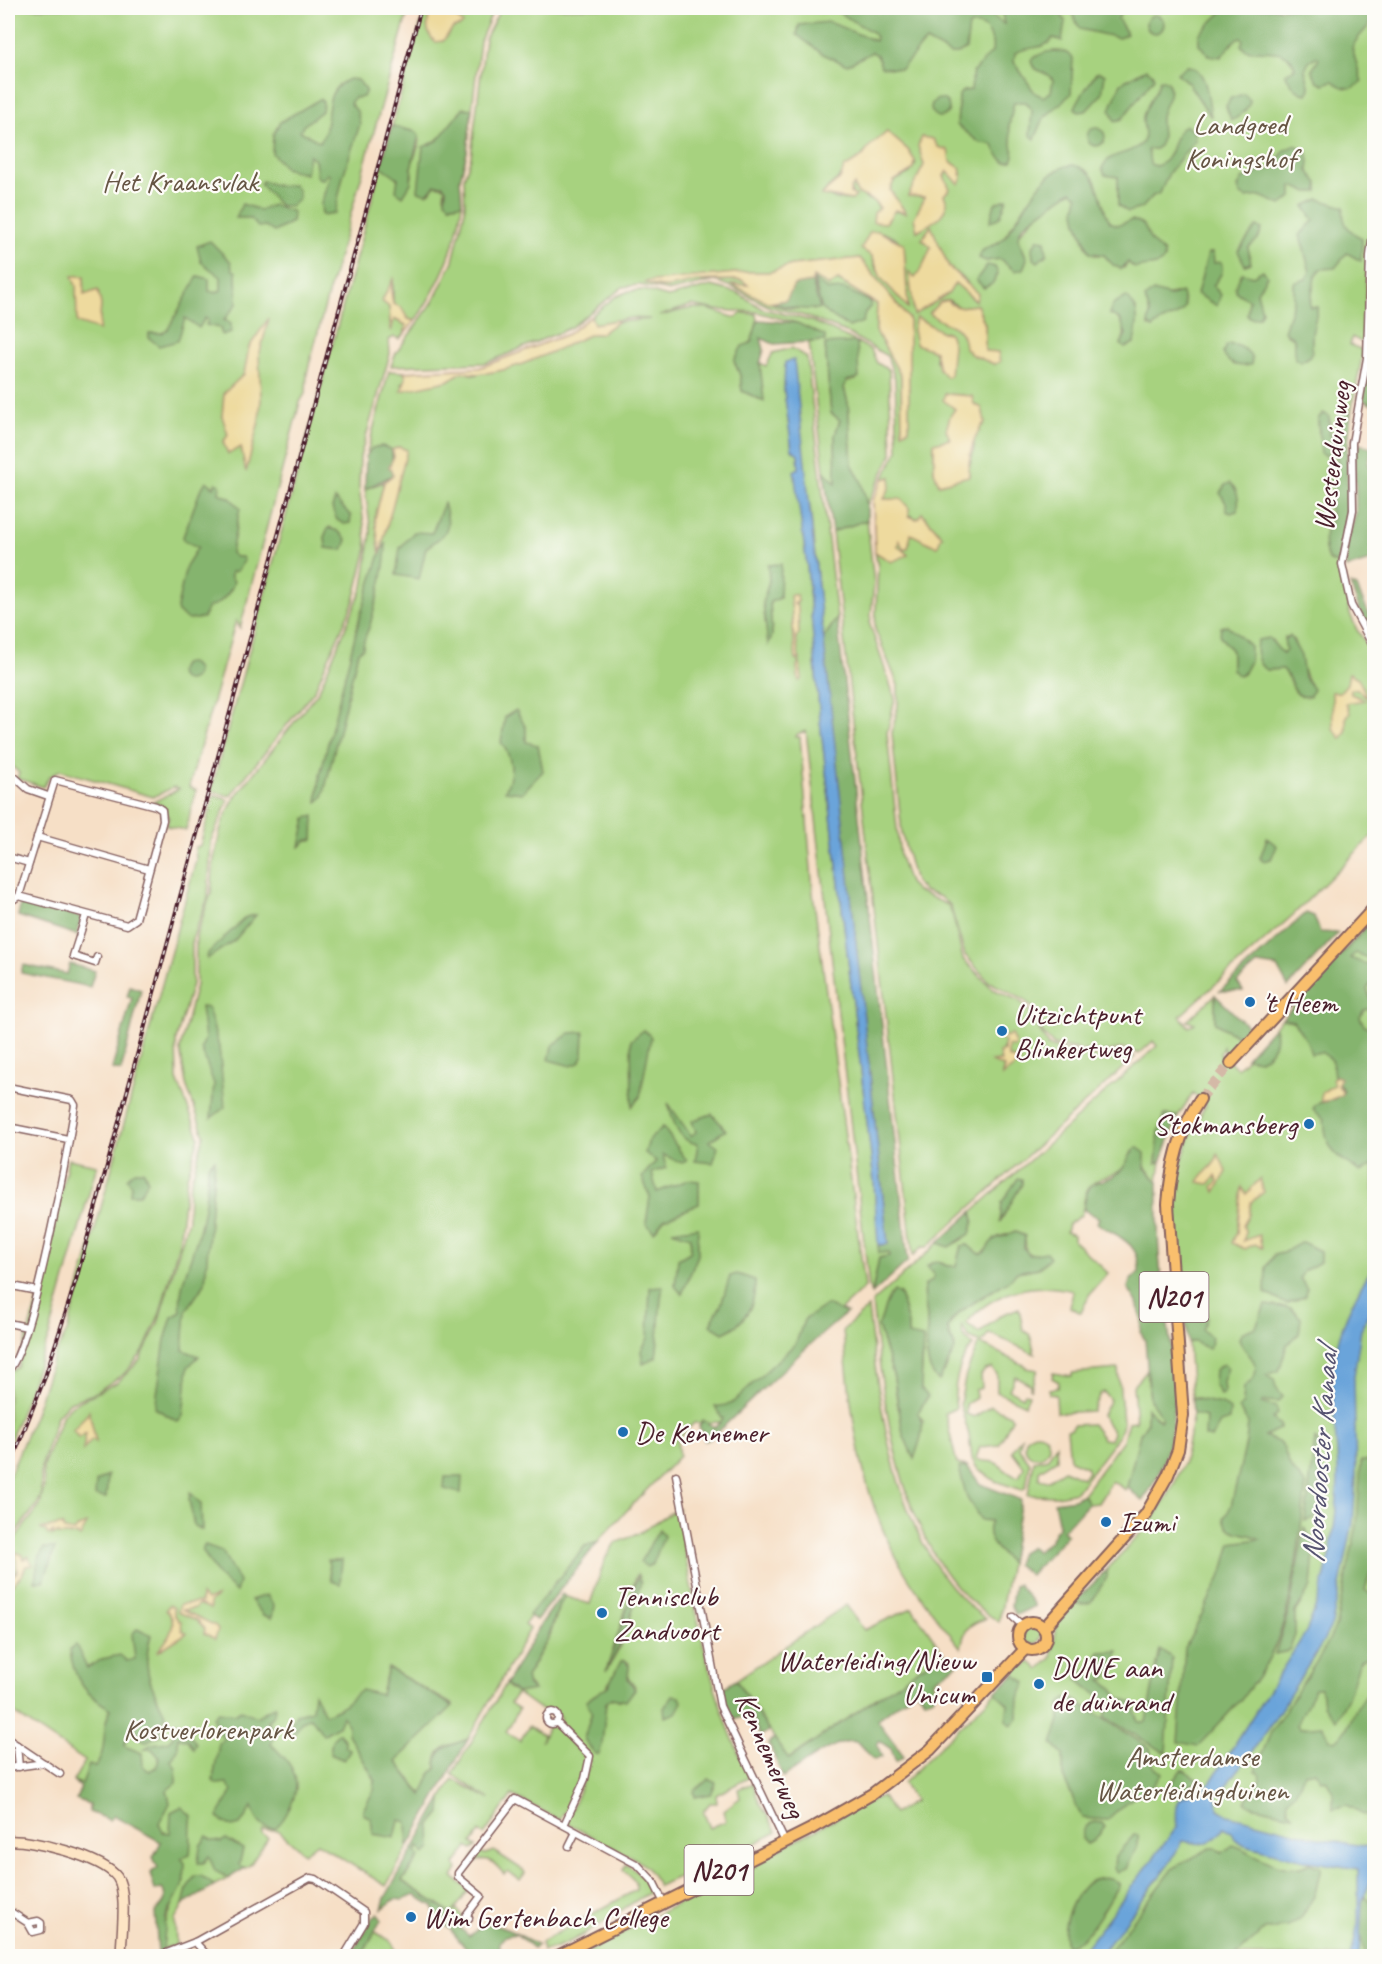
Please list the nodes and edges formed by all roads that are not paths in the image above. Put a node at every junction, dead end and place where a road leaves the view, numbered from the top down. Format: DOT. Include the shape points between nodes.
graph roads {
  1 [pos="1374,226"];
  2 [pos="1374,648"];
  3 [pos="8,771"];
  4 [pos="48,796"];
  5 [pos="37,837"];
  6 [pos="8,857"];
  7 [pos="29,863"];
  8 [pos="149,869"];
  9 [pos="20,896"];
  10 [pos="8,903"];
  11 [pos="1374,908"];
  12 [pos="86,915"];
  13 [pos="97,957"];
  14 [pos="1231,1063"];
  15 [pos="8,1087"];
  16 [pos="1200,1099"];
  17 [pos="8,1127"];
  18 [pos="68,1139"];
  19 [pos="8,1285"];
  20 [pos="37,1291"];
  21 [pos="8,1323"];
  22 [pos="27,1327"];
  23 [pos="8,1370"];
  24 [pos="676,1475"];
  25 [pos="1013,1617"];
  26 [pos="1023,1626"];
  27 [pos="1042,1626"];
  28 [pos="1023,1645"];
  29 [pos="557,1723"];
  30 [pos="8,1738"];
  31 [pos="17,1745"];
  32 [pos="44,1763"];
  33 [pos="20,1767"];
  34 [pos="8,1768"];
  35 [pos="60,1774"];
  36 [pos="564,1825"];
  37 [pos="576,1832"];
  38 [pos="784,1840"];
  39 [pos="8,1841"];
  40 [pos="569,1846"];
  41 [pos="663,1900"];
  42 [pos="8,1910"];
  43 [pos="469,1918"];
  44 [pos="28,1923"];
  45 [pos="195,1942"];
  46 [pos="560,1955"];
  47 [pos="121,1956"];
  48 [pos="159,1956"];
  49 [pos="208,1956"];
  50 [pos="344,1956"];
  1 -- 2 [label="street, Westerduinweg" via="1367,358 1352,443 1353,510 1342,564 1351,605"];
  3 -- 4 [label="street" via="28,789"];
  4 -- 5 [label="street"];
  4 -- 8 [label="street" via="55,780 162,810 163,820"];
  5 -- 7 [label="street"];
  5 -- 8 [label="street"];
  6 -- 7 [label="street"];
  7 -- 9 [label="street"];
  8 -- 12 [label="street" via="135,919 127,926"];
  9 -- 10 [label="street"];
  9 -- 12 [label="street"];
  11 -- 14 [label="main road"];
  12 -- 13 [label="street" via="73,956 95,963"];
  15 -- 18 [label="street" via="73,1101"];
  16 -- 27 [label="main road, N201" via="1180,1140 1168,1196 1183,1415 1178,1450 1146,1514"];
  17 -- 18 [label="street"];
  18 -- 20 [label="street"];
  19 -- 20 [label="street"];
  20 -- 22 [label="street"];
  21 -- 22 [label="street"];
  22 -- 23 [label="street" via="16,1360"];
  24 -- 38 [label="street, Kennemerweg" via="720,1706"];
  25 -- 26 [label="street"];
  26 -- 27 [label="main road" via="1031,1622"];
  26 -- 28 [label="main road" via="1019,1634"];
  27 -- 28 [label="main road, N201" via="1046,1638 1042,1646 1034,1649"];
  28 -- 38 [label="main road, N201" via="986,1691 913,1764 872,1794"];
  29 -- 36 [label="street" via="590,1756 585,1779"];
  30 -- 31 [label="street"];
  31 -- 32 [label="street"];
  31 -- 33 [label="street"];
  32 -- 33 [label="street"];
  32 -- 35 [label="street"];
  33 -- 34 [label="street"];
  36 -- 37 [label="street"];
  36 -- 43 [label="street" via="515,1799 458,1873 481,1896 466,1916"];
  37 -- 40 [label="street"];
  37 -- 41 [label="street" via="638,1865"];
  38 -- 41 [label="main road, N201"];
  39 -- 47 [label="main road" via="54,1846 117,1877 122,1893"];
  41 -- 46 [label="main road, N201" via="632,1912 614,1928"];
  42 -- 44 [label="street"];
  45 -- 48 [label="street"];
  45 -- 49 [label="street"];
  45 -- 50 [label="street" via="306,1878 316,1879 365,1915"];
}
